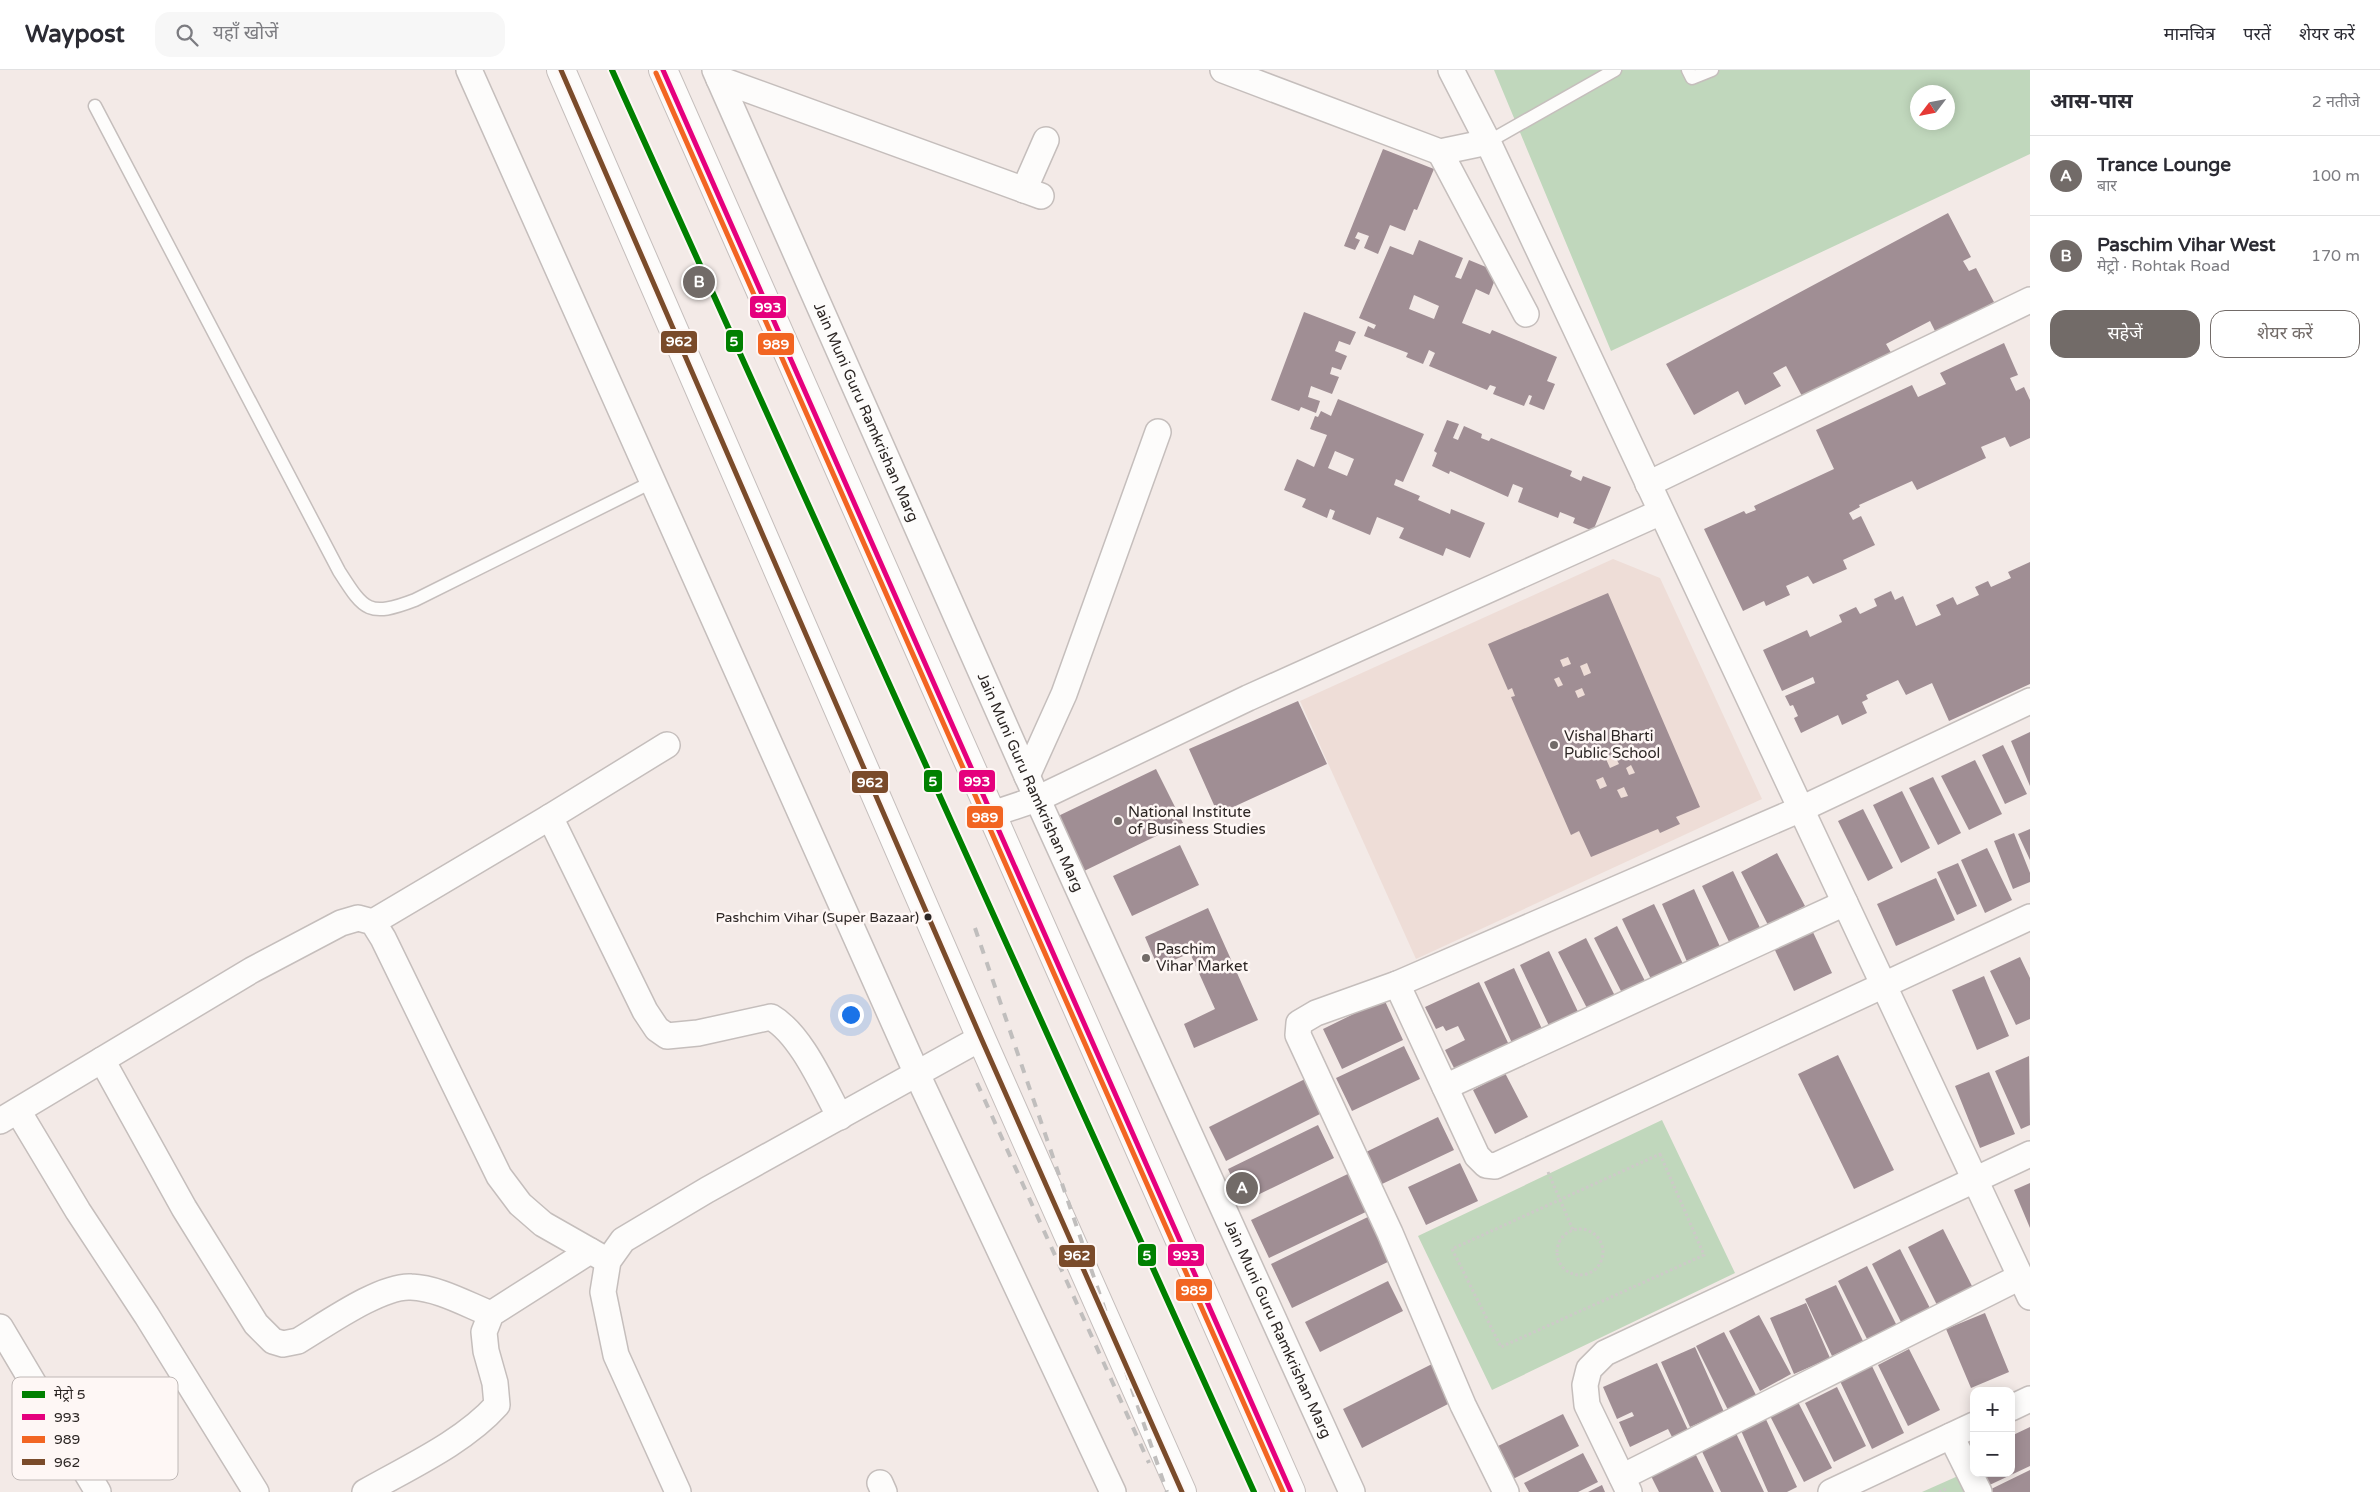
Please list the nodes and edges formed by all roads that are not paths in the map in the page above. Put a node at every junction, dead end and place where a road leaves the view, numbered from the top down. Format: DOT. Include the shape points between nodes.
graph roads {
  1 [pos="469,70"];
  2 [pos="561,70"];
  3 [pos="663,70"];
  4 [pos="1223,70"];
  5 [pos="1451,70"];
  6 [pos="1615,70"];
  7 [pos="1688,70"];
  8 [pos="1712,70"];
  9 [pos="717,74"];
  10 [pos="95,106"];
  11 [pos="1046,140"];
  12 [pos="1488,142"];
  13 [pos="1440,152"];
  14 [pos="2030,300"];
  15 [pos="1526,314"];
  16 [pos="1158,432"];
  17 [pos="652,482"];
  18 [pos="1648,484"];
  19 [pos="1661,512"];
  20 [pos="2030,701"];
  21 [pos="667,745"];
  22 [pos="1027,776"];
  23 [pos="1038,799"];
  24 [pos="1801,809"];
  25 [pos="992,814"];
  26 [pos="550,817"];
  27 [pos="1845,903"];
  28 [pos="2030,918"];
  29 [pos="373,922"];
  30 [pos="1397,984"];
  31 [pos="1884,985"];
  32 [pos="981,1038"];
  33 [pos="102,1060"];
  34 [pos="917,1074"];
  35 [pos="1444,1087"];
  36 [pos="9,1116"];
  37 [pos="840,1117"];
  38 [pos="2030,1154"];
  39 [pos="1975,1180"];
  40 [pos="599,1256"];
  41 [pos="2025,1287"];
  42 [pos="490,1314"];
  43 [pos="0,1327"];
  44 [pos="30,1377"];
  45 [pos="2030,1399"];
  46 [pos="2015,1406"];
  47 [pos="1970,1427"];
  48 [pos="1951,1436"];
  49 [pos="91,1480"];
  50 [pos="1625,1485"];
  51 [pos="98,1492"];
  52 [pos="256,1492"];
  53 [pos="365,1492"];
  54 [pos="678,1492"];
  55 [pos="1114,1492"];
  56 [pos="1182,1492"];
  57 [pos="1291,1492"];
  58 [pos="1352,1492"];
  59 [pos="1506,1492"];
  60 [pos="1831,1492"];
  61 [pos="1979,1492"];
  1 -- 17 [label="street"];
  2 -- 32 [label="main road"];
  3 -- 25 [label="main road"];
  4 -- 13 [label="street"];
  5 -- 12 [label="street"];
  6 -- 12 [label="lane"];
  7 -- 8 [label="lane" via="1692,78"];
  9 -- 11 [label="street" via="1033,193"];
  9 -- 22 [label="street, Jain Muni Guru Ramkrishan Marg"];
  10 -- 17 [label="lane" via="357,600 373,610 392,609 415,600"];
  12 -- 13 [label="street"];
  12 -- 18 [label="street"];
  13 -- 15 [label="street"];
  14 -- 18 [label="street"];
  16 -- 22 [label="street" via="1064,694"];
  17 -- 34 [label="street"];
  18 -- 19 [label="street"];
  19 -- 23 [label="street" via="1248,698"];
  19 -- 24 [label="street"];
  20 -- 24 [label="street"];
  21 -- 26 [label="street"];
  22 -- 23 [label="street, Jain Muni Guru Ramkrishan Marg"];
  23 -- 25 [label="street"];
  23 -- 58 [label="street, Jain Muni Guru Ramkrishan Marg"];
  24 -- 27 [label="street"];
  24 -- 30 [label="street"];
  25 -- 57 [label="main road"];
  26 -- 29 [label="street"];
  26 -- 37 [label="street" via="645,1011 657,1029 667,1036 771,1016 795,1038"];
  27 -- 31 [label="street"];
  27 -- 35 [label="street"];
  28 -- 31 [label="street"];
  29 -- 33 [label="street" via="358,918 341,923 252,970"];
  29 -- 40 [label="street" via="499,1176 520,1204 543,1224"];
  30 -- 35 [label="street"];
  30 -- 59 [label="street" via="1316,1013 1299,1023 1298,1036 1390,1233 1463,1405"];
  31 -- 35 [label="street" via="1496,1166 1482,1163"];
  31 -- 39 [label="street"];
  32 -- 34 [label="street"];
  32 -- 56 [label="main road"];
  33 -- 36 [label="street"];
  33 -- 42 [label="street" via="184,1208 256,1324 274,1341 283,1344 298,1341 387,1290 410,1286 430,1290"];
  34 -- 37 [label="street"];
  34 -- 55 [label="street"];
  36 -- 52 [label="street" via="148,1316"];
  37 -- 40 [label="street" via="707,1190"];
  38 -- 39 [label="street"];
  39 -- 41 [label="street"];
  39 -- 50 [label="street" via="1605,1353 1590,1369 1585,1385 1587,1405"];
  40 -- 42 [label="street"];
  40 -- 54 [label="street" via="616,1355"];
  41 -- 50 [label="street"];
  42 -- 53 [label="street" via="484,1332 497,1405 484,1420 458,1438"];
  43 -- 44 [label="street"];
  45 -- 46 [label="street"];
  47 -- 48 [label="street"];
  48 -- 60 [label="street"];
  48 -- 61 [label="street"];
  49 -- 51 [label="street"];
}
